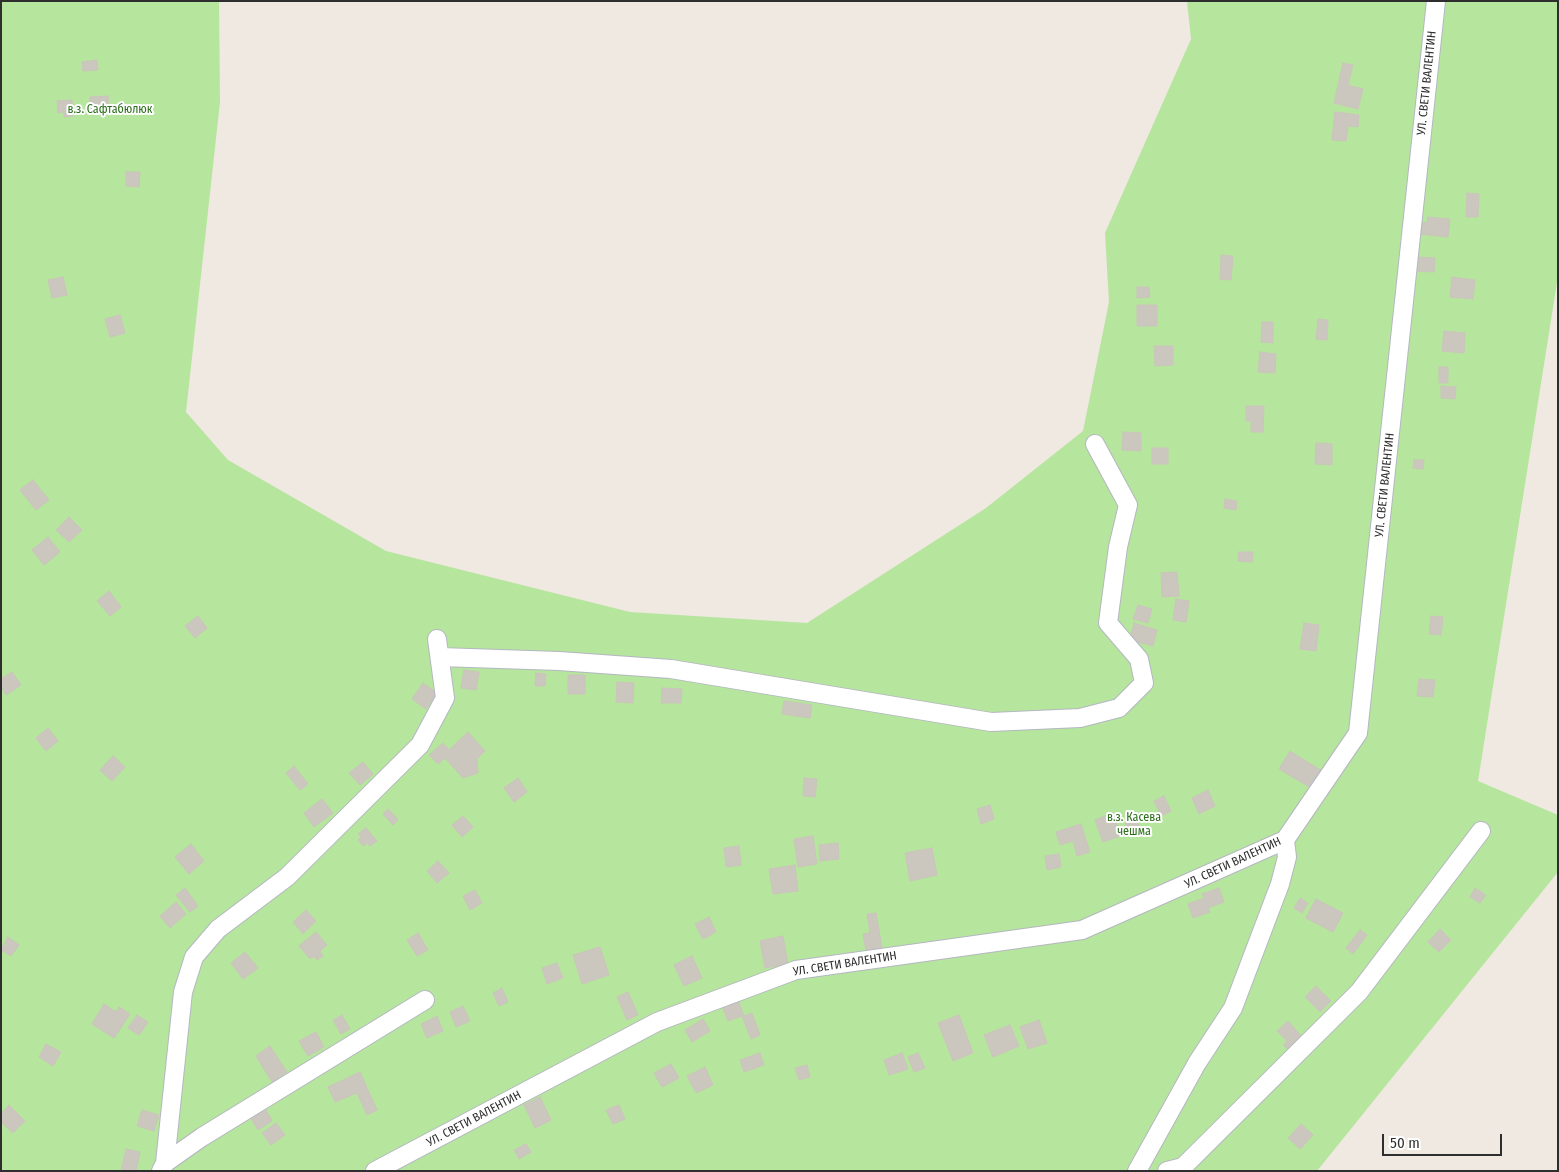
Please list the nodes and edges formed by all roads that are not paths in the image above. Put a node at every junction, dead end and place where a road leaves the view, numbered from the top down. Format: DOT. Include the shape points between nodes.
graph roads {
  1 [pos="1436,1"];
  2 [pos="1095,444"];
  3 [pos="437,639"];
  4 [pos="440,657"];
  5 [pos="1481,831"];
  6 [pos="1285,840"];
  7 [pos="425,1000"];
  8 [pos="163,1167"];
  9 [pos="375,1171"];
  10 [pos="1136,1171"];
  11 [pos="1166,1171"];
  1 -- 6 [label="street, УЛ. СВЕТИ ВАЛЕНТИН" via="1358,733"];
  2 -- 4 [label="street" via="1128,505 1118,547 1108,623 1139,659 1144,683 1119,708 1080,718 991,722 671,668"];
  3 -- 4 [label="street"];
  4 -- 8 [label="street" via="445,698 420,745 287,877 218,929 194,957 183,992"];
  5 -- 11 [label="street" via="1359,992 1183,1166"];
  6 -- 9 [label="street, УЛ. СВЕТИ ВАЛЕНТИН" via="1082,930 796,970 657,1022"];
  6 -- 10 [label="street" via="1286,857 1280,884 1233,1008 1197,1063"];
  7 -- 8 [label="street" via="202,1138"];
}
